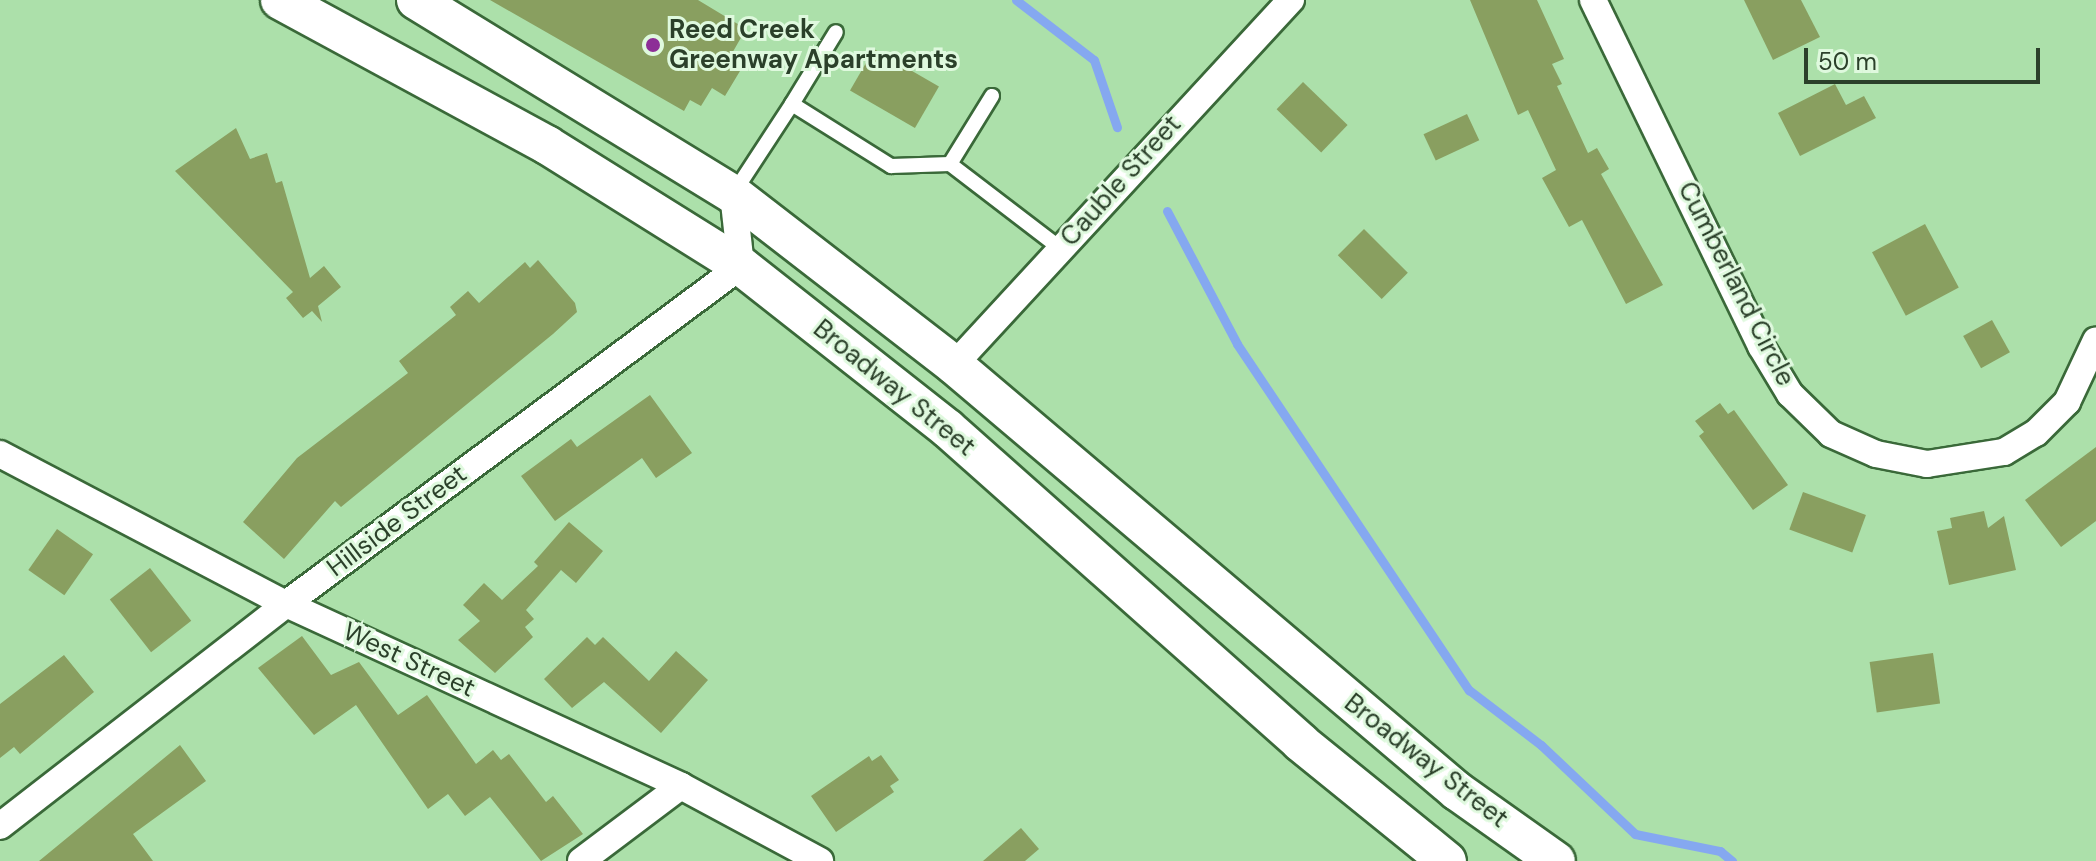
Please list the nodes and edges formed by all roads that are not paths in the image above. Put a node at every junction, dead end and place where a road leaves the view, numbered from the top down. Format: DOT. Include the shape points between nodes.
graph roads {
  1 [pos="280,0"];
  2 [pos="416,0"];
  3 [pos="1291,0"];
  4 [pos="1593,0"];
  5 [pos="836,32"];
  6 [pos="992,96"];
  7 [pos="792,104"];
  8 [pos="950,164"];
  9 [pos="733,194"];
  10 [pos="1060,248"];
  11 [pos="741,266"];
  12 [pos="2096,340"];
  13 [pos="954,365"];
  14 [pos="0,454"];
  15 [pos="286,604"];
  16 [pos="681,786"];
  17 [pos="0,826"];
  18 [pos="1535,855"];
  19 [pos="581,861"];
  20 [pos="820,861"];
  21 [pos="1447,861"];
  1 -- 11 [label="main road, Broadway Street" via="534,138"];
  2 -- 9 [label="main road, Broadway Street"];
  3 -- 10 [label="street, Cauble Street"];
  4 -- 12 [label="street, Cumberland Circle" via="1761,346 1790,394 1831,434 1876,454 1927,464 2004,452 2036,433 2067,402"];
  5 -- 7 [label="lane"];
  6 -- 8 [label="lane"];
  7 -- 8 [label="lane" via="891,166"];
  7 -- 9 [label="lane"];
  8 -- 10 [label="lane"];
  9 -- 11 [label="street"];
  9 -- 13 [label="main road, Broadway Street"];
  10 -- 13 [label="street, Cauble Street"];
  11 -- 15 [label="street, Hillside Street"];
  11 -- 21 [label="main road, Broadway Street" via="948,429 1300,742"];
  13 -- 18 [label="main road, Broadway Street"];
  14 -- 15 [label="street, West Street"];
  15 -- 16 [label="street, West Street"];
  15 -- 17 [label="street, Hillside Street"];
  16 -- 19 [label="street"];
  16 -- 20 [label="street, West Street"];
}
